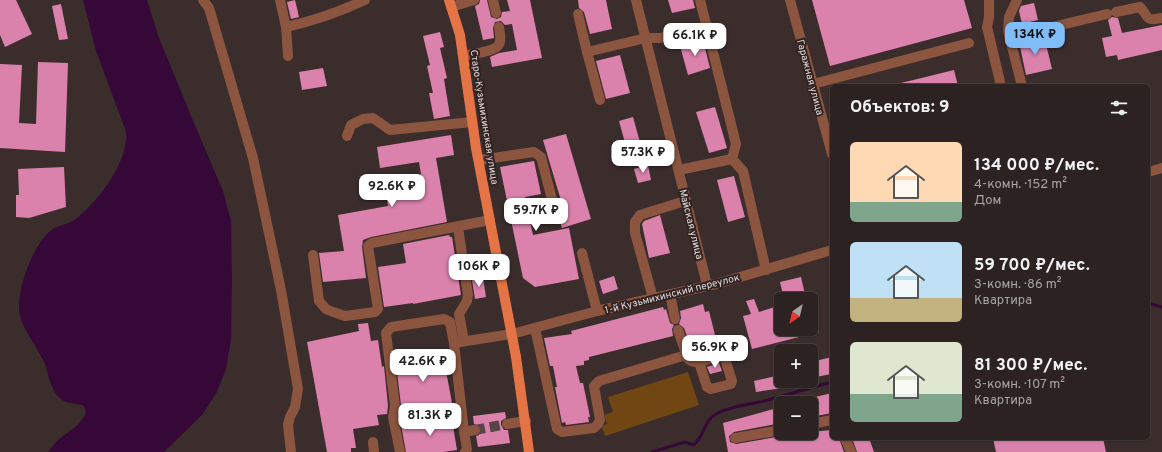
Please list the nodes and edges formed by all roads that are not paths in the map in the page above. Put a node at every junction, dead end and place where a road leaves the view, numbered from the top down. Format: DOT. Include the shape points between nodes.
graph roads {
  1 [pos="203,0"];
  2 [pos="280,0"];
  3 [pos="365,0"];
  4 [pos="474,0"];
  5 [pos="493,0"];
  6 [pos="636,0"];
  7 [pos="700,0"];
  8 [pos="790,0"];
  9 [pos="989,0"];
  10 [pos="1018,0"];
  11 [pos="450,3"];
  12 [pos="496,14"];
  13 [pos="578,14"];
  14 [pos="1162,18"];
  15 [pos="708,26"];
  16 [pos="286,27"];
  17 [pos="499,27"];
  18 [pos="1010,37"];
  19 [pos="646,38"];
  20 [pos="969,43"];
  21 [pos="587,52"];
  22 [pos="288,56"];
  23 [pos="463,56"];
  24 [pos="813,84"];
  25 [pos="1001,84"];
  26 [pos="1022,84"];
  27 [pos="600,100"];
  28 [pos="472,122"];
  29 [pos="347,136"];
  30 [pos="830,147"];
  31 [pos="732,159"];
  32 [pos="478,160"];
  33 [pos="1162,168"];
  34 [pos="679,170"];
  35 [pos="1150,171"];
  36 [pos="686,201"];
  37 [pos="553,203"];
  38 [pos="490,220"];
  39 [pos="458,226"];
  40 [pos="830,251"];
  41 [pos="582,253"];
  42 [pos="313,255"];
  43 [pos="766,270"];
  44 [pos="707,285"];
  45 [pos="670,294"];
  46 [pos="653,298"];
  47 [pos="597,311"];
  48 [pos="675,319"];
  49 [pos="535,328"];
  50 [pos="678,330"];
  51 [pos="512,334"];
  52 [pos="464,341"];
  53 [pos="454,343"];
  54 [pos="686,355"];
  55 [pos="699,362"];
  56 [pos="830,420"];
  57 [pos="526,421"];
  58 [pos="818,423"];
  59 [pos="507,424"];
  60 [pos="475,430"];
  61 [pos="774,431"];
  62 [pos="464,432"];
  63 [pos="735,438"];
  64 [pos="846,440"];
  65 [pos="373,442"];
  66 [pos="291,452"];
  67 [pos="374,452"];
  68 [pos="400,452"];
  69 [pos="465,452"];
  70 [pos="529,452"];
  71 [pos="851,452"];
  1 -- 66 [label="street" via="209,8 253,158 281,290 298,390 288,426"];
  2 -- 16 [label="street"];
  3 -- 16 [label="street" via="321,18"];
  4 -- 11 [label="street"];
  5 -- 12 [label="street"];
  6 -- 19 [label="street, Майская улица"];
  7 -- 15 [label="street"];
  8 -- 24 [label="street, Гаражная улица"];
  9 -- 25 [label="street" via="987,27"];
  10 -- 18 [label="street" via="1009,17"];
  11 -- 23 [label="main road, Старо-Кузьмихинская улица" via="460,35"];
  13 -- 21 [label="street"];
  14 -- 18 [label="street" via="1148,19 1140,7"];
  15 -- 19 [label="street" via="660,38"];
  15 -- 31 [label="street" via="736,144"];
  16 -- 22 [label="street"];
  17 -- 23 [label="street" via="501,35 497,46"];
  18 -- 26 [label="street"];
  19 -- 21 [label="street"];
  19 -- 34 [label="street, Майская улица"];
  20 -- 24 [label="street"];
  21 -- 27 [label="street"];
  23 -- 28 [label="main road, Старо-Кузьмихинская улица"];
  24 -- 30 [label="street, Гаражная улица"];
  28 -- 29 [label="street" via="390,130 373,118 363,119 351,125"];
  28 -- 32 [label="main road, Старо-Кузьмихинская улица"];
  31 -- 34 [label="street"];
  31 -- 43 [label="street" via="743,171"];
  32 -- 37 [label="street" via="534,152 541,157"];
  32 -- 38 [label="main road, Старо-Кузьмихинская улица"];
  33 -- 35 [label="street"];
  34 -- 36 [label="street, Майская улица"];
  36 -- 44 [label="street, Майская улица"];
  36 -- 46 [label="street" via="640,215 635,222 635,233"];
  38 -- 39 [label="street"];
  38 -- 51 [label="main road, Старо-Кузьмихинская улица"];
  39 -- 42 [label="street" via="372,243 368,246 378,309 375,312 345,316 326,309 319,302"];
  39 -- 52 [label="street" via="468,295 459,314"];
  40 -- 43 [label="street, 1-й Кузьмихинский переулок"];
  41 -- 47 [label="street"];
  43 -- 44 [label="street, 1-й Кузьмихинский переулок"];
  44 -- 45 [label="street, 1-й Кузьмихинский переулок"];
  45 -- 46 [label="street, 1-й Кузьмихинский переулок"];
  45 -- 48 [label="street"];
  46 -- 47 [label="street, 1-й Кузьмихинский переулок"];
  47 -- 49 [label="street, 1-й Кузьмихинский переулок"];
  49 -- 51 [label="street, 1-й Кузьмихинский переулок"];
  49 -- 54 [label="street" via="556,429 562,432 594,428 598,424 600,420 594,386 599,381"];
  50 -- 54 [label="street"];
  51 -- 52 [label="street, 1-й Кузьмихинский переулок"];
  51 -- 57 [label="main road, Старо-Кузьмихинская улица"];
  52 -- 53 [label="street, 1-й Кузьмихинский переулок"];
  53 -- 62 [label="street"];
  53 -- 68 [label="street" via="450,322 444,319 391,327 386,333"];
  54 -- 55 [label="street" via="691,362"];
  56 -- 58 [label="street"];
  57 -- 59 [label="street"];
  57 -- 70 [label="main road, Старо-Кузьмихинская улица"];
  60 -- 62 [label="street"];
  61 -- 63 [label="street"];
  62 -- 69 [label="street" via="467,449"];
  64 -- 71 [label="street"];
  65 -- 67 [label="street"];
}
